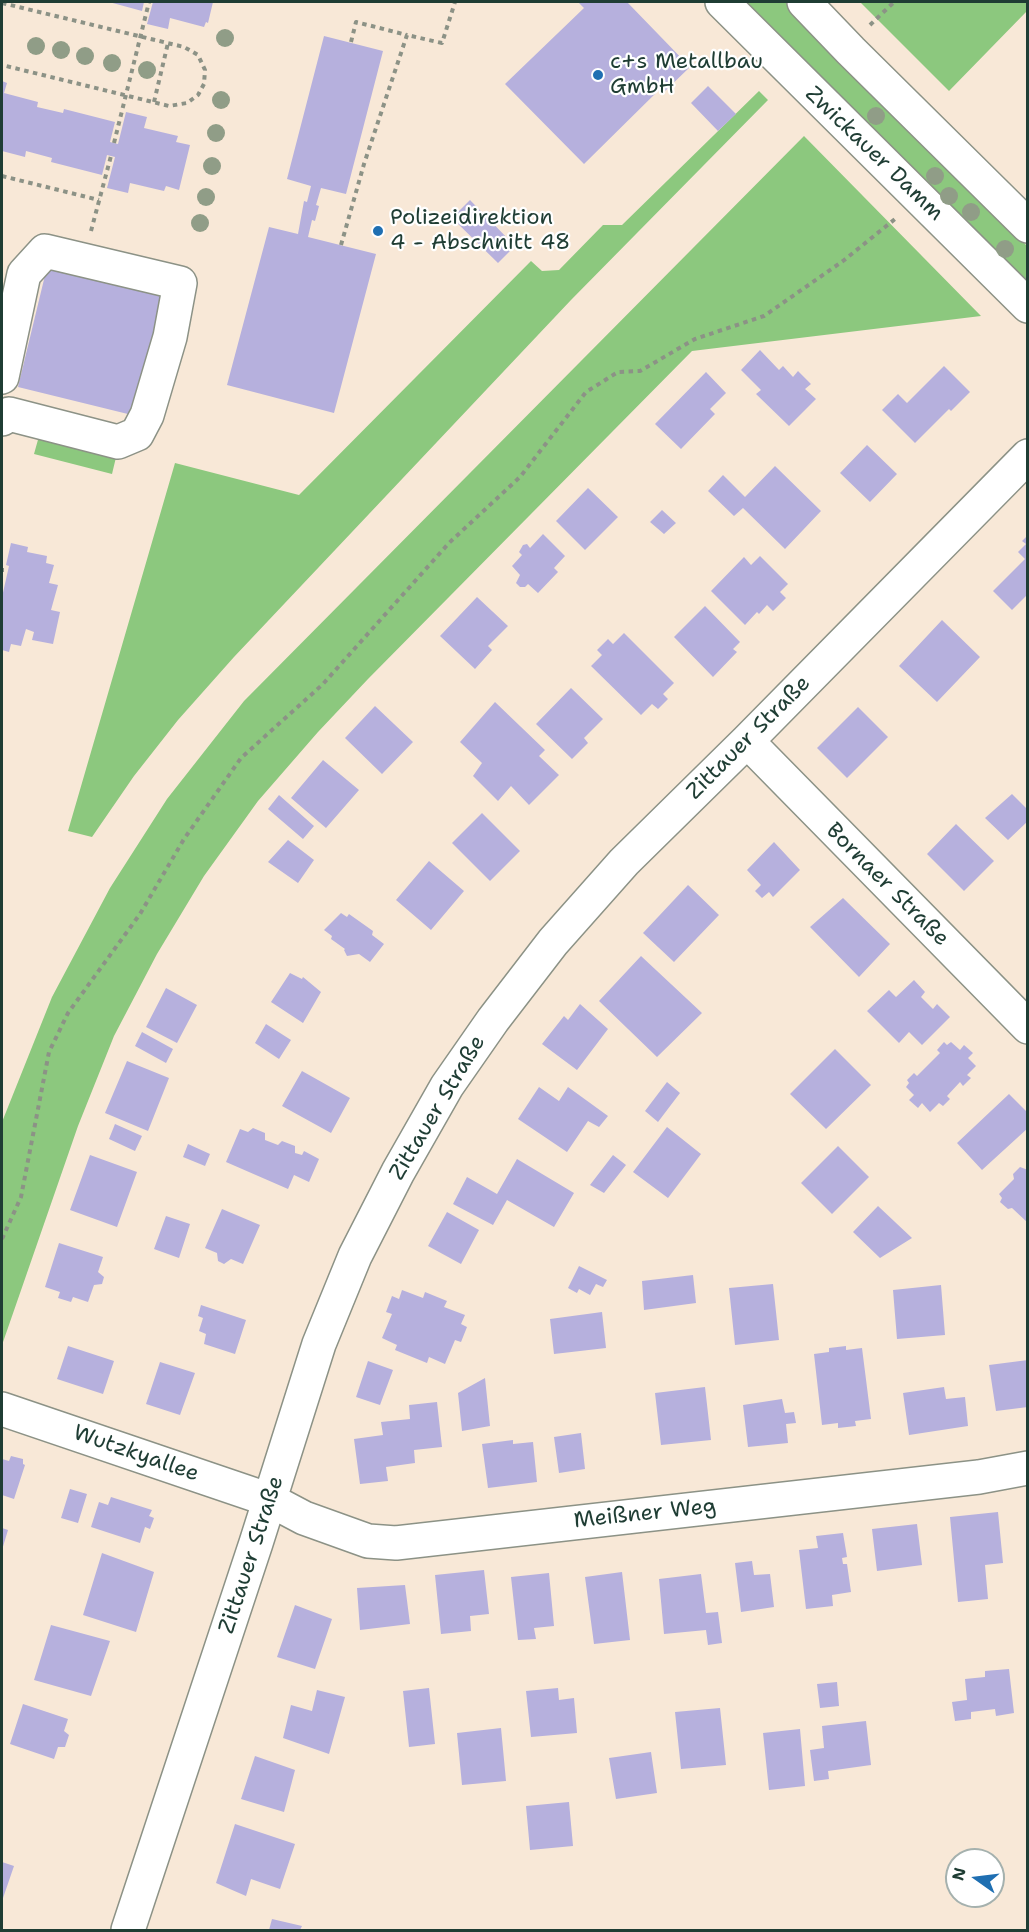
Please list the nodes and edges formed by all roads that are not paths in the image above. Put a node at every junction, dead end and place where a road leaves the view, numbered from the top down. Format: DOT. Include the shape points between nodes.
graph roads {
  1 [pos="722,2"];
  2 [pos="804,2"];
  3 [pos="1028,226"];
  4 [pos="1028,306"];
  5 [pos="2,377"];
  6 [pos="4,410"];
  7 [pos="1028,456"];
  8 [pos="747,741"];
  9 [pos="1028,1028"];
  10 [pos="2,1408"];
  11 [pos="1028,1468"];
  12 [pos="270,1500"];
  13 [pos="128,1930"];
  1 -- 4 [label="street, Zwickauer Damm"];
  2 -- 3 [label="street"];
  5 -- 6 [label="street" via="24,274 45,251 180,283 170,337 147,415 137,434 118,442"];
  7 -- 8 [label="street, Zittauer Straße"];
  8 -- 9 [label="street, Bornaer Straße"];
  8 -- 12 [label="street, Zittauer Straße" via="624,862 561,933 447,1086 355,1256 319,1344"];
  10 -- 12 [label="street, Wutzkyallee"];
  11 -- 12 [label="street, Meißner Weg" via="979,1477 396,1543 369,1541 304,1518"];
  12 -- 13 [label="street, Zittauer Straße"];
}
